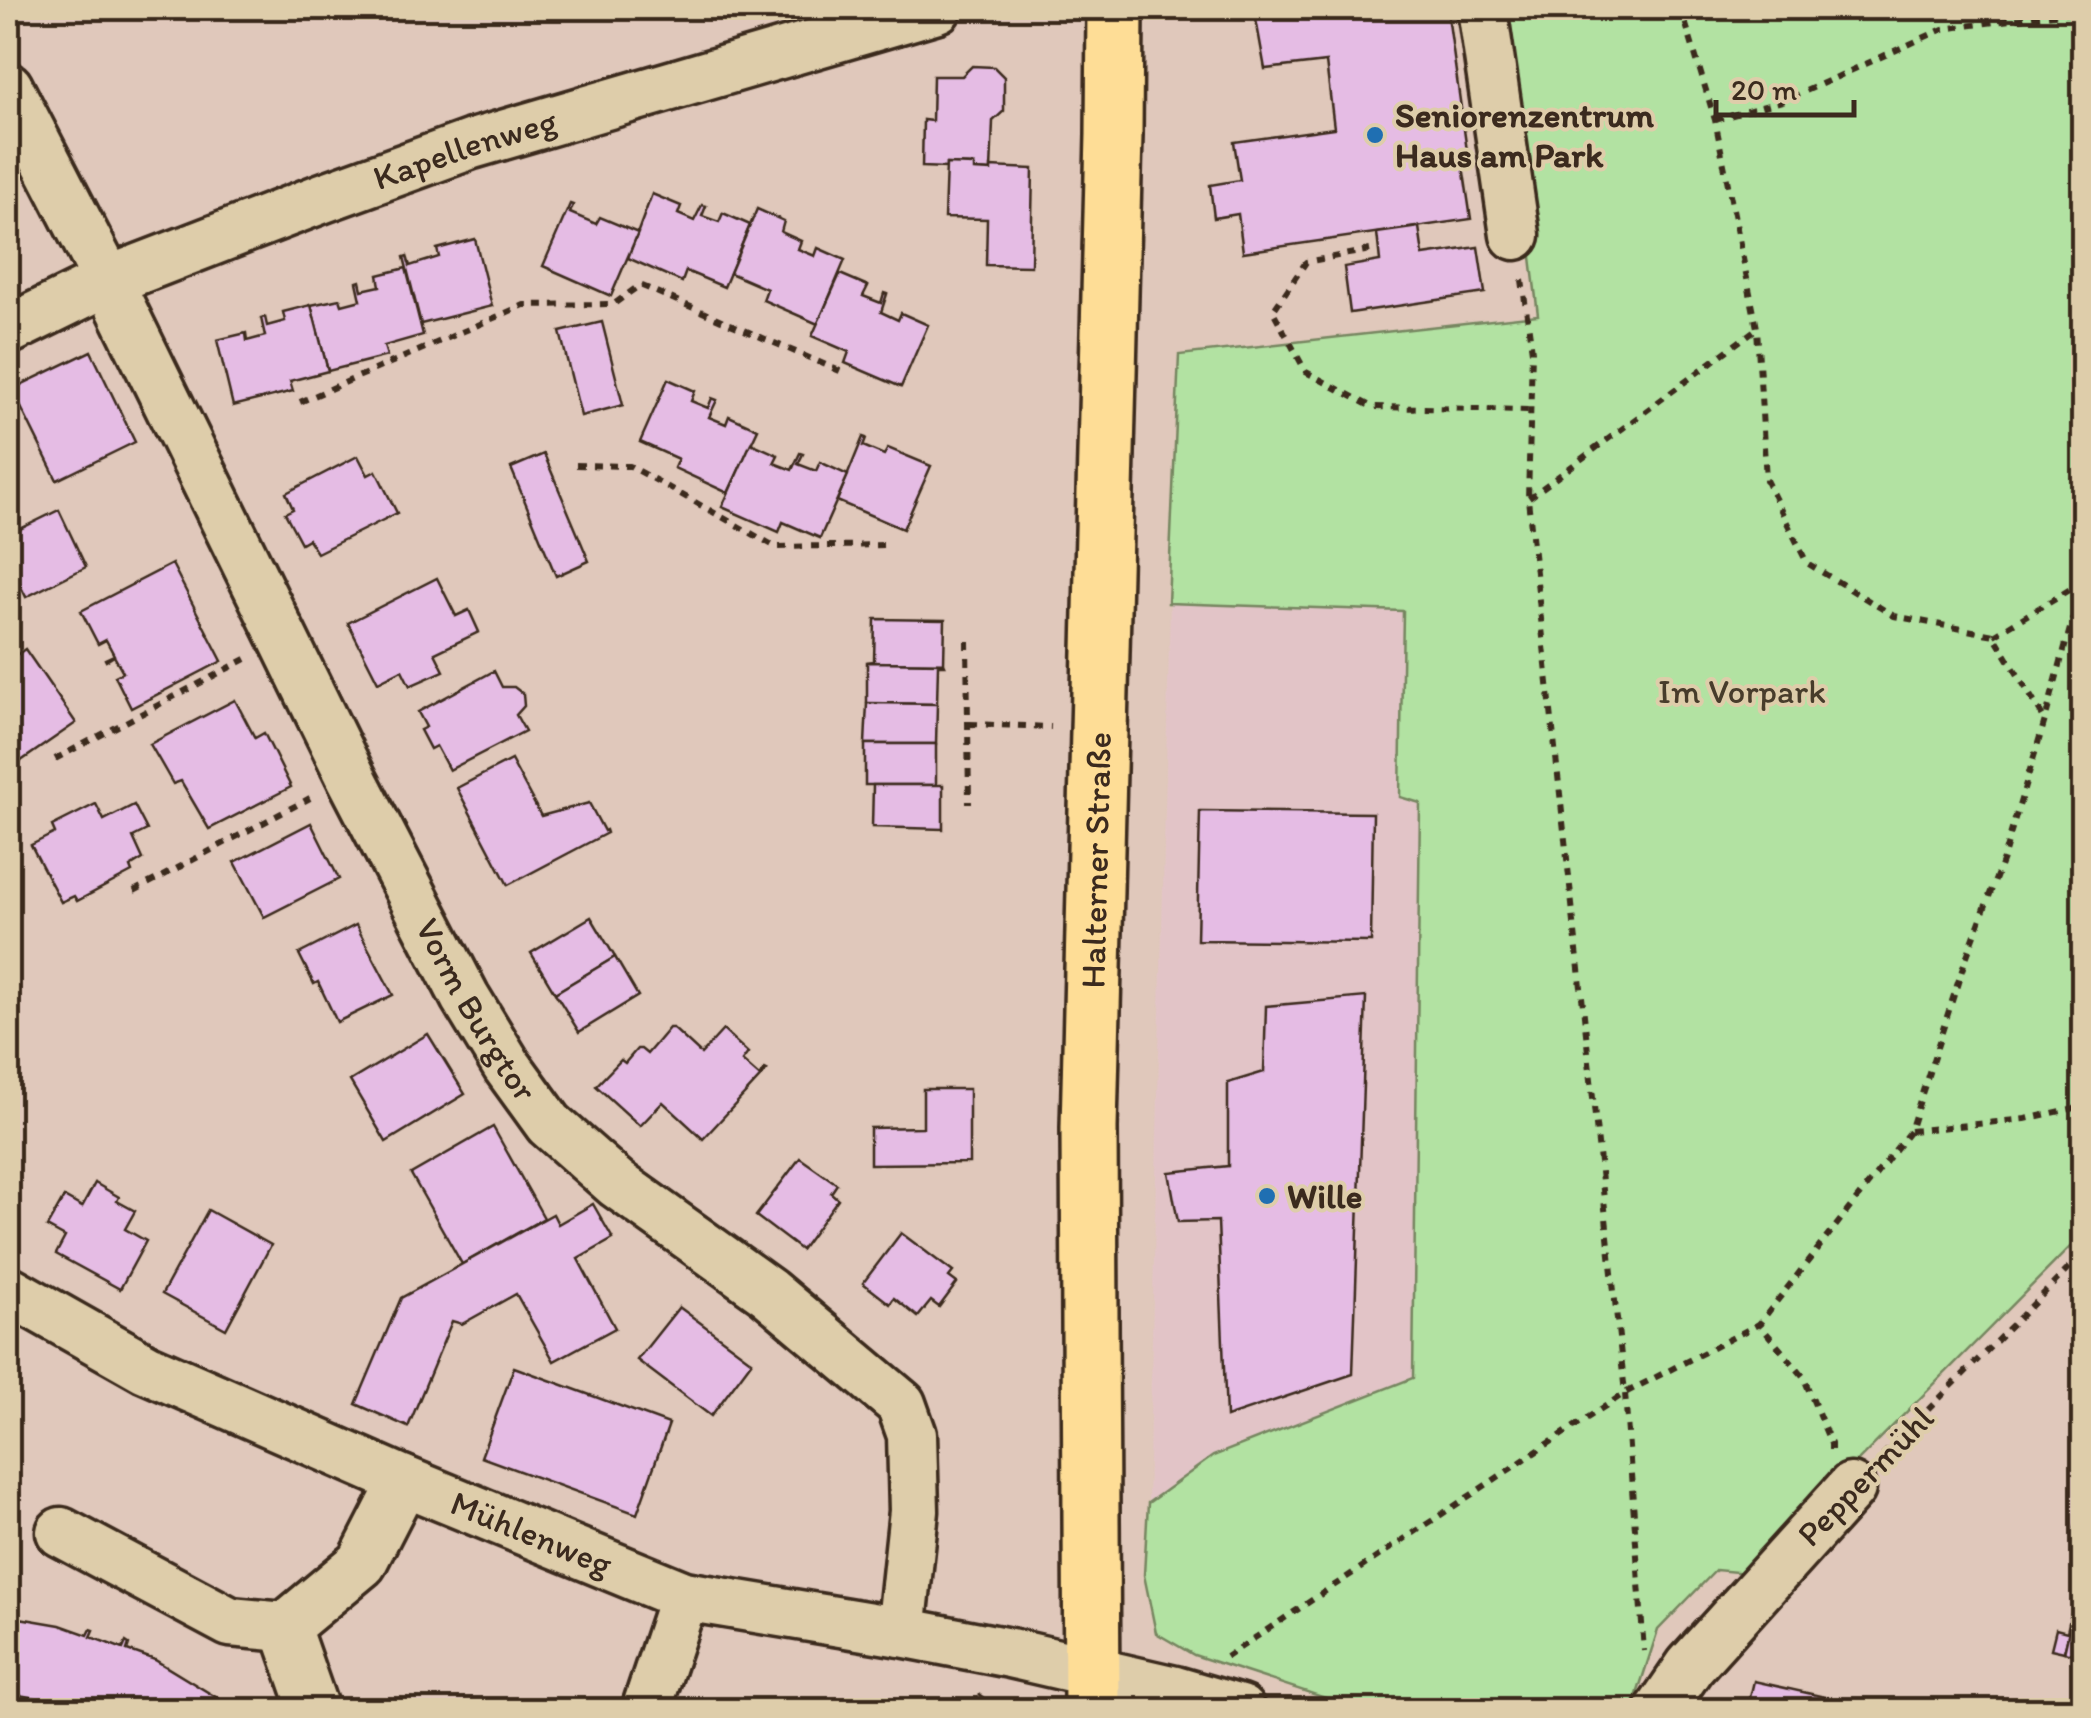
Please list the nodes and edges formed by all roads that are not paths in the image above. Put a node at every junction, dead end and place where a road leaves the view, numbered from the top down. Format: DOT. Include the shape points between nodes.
graph roads {
  1 [pos="937,8"];
  2 [pos="1116,8"];
  3 [pos="1482,8"];
  4 [pos="8,87"];
  5 [pos="1515,235"];
  6 [pos="108,281"];
  7 [pos="8,330"];
  8 [pos="8,1290"];
  9 [pos="404,1481"];
  10 [pos="1838,1501"];
  11 [pos="61,1532"];
  12 [pos="684,1596"];
  13 [pos="285,1627"];
  14 [pos="901,1632"];
  15 [pos="1092,1691"];
  16 [pos="314,1710"];
  17 [pos="646,1710"];
  18 [pos="1240,1710"];
  19 [pos="1660,1710"];
  1 -- 6 [label="street, Kapellenweg" via="472,144"];
  2 -- 15 [label="main road, Halterner Straße" via="1088,1128"];
  3 -- 5 [label="street"];
  4 -- 6 [label="street, Vorm Burgtor"];
  6 -- 7 [label="street, Kapellenweg"];
  6 -- 14 [label="street, Vorm Burgtor" via="351,777 507,1066 549,1124 617,1184 768,1292 901,1404 912,1435 914,1511"];
  8 -- 9 [label="street, Mühlenweg" via="146,1368"];
  9 -- 12 [label="street, Mühlenweg"];
  9 -- 13 [label="street" via="362,1562"];
  10 -- 19 [label="street, Peppermühl" via="1690,1666"];
  11 -- 13 [label="street" via="230,1622"];
  12 -- 14 [label="street, Mühlenweg"];
  12 -- 17 [label="street"];
  13 -- 16 [label="street"];
  14 -- 15 [label="street, Mühlenweg"];
  15 -- 18 [label="street, Mühlenweg" via="1175,1691"];
}
